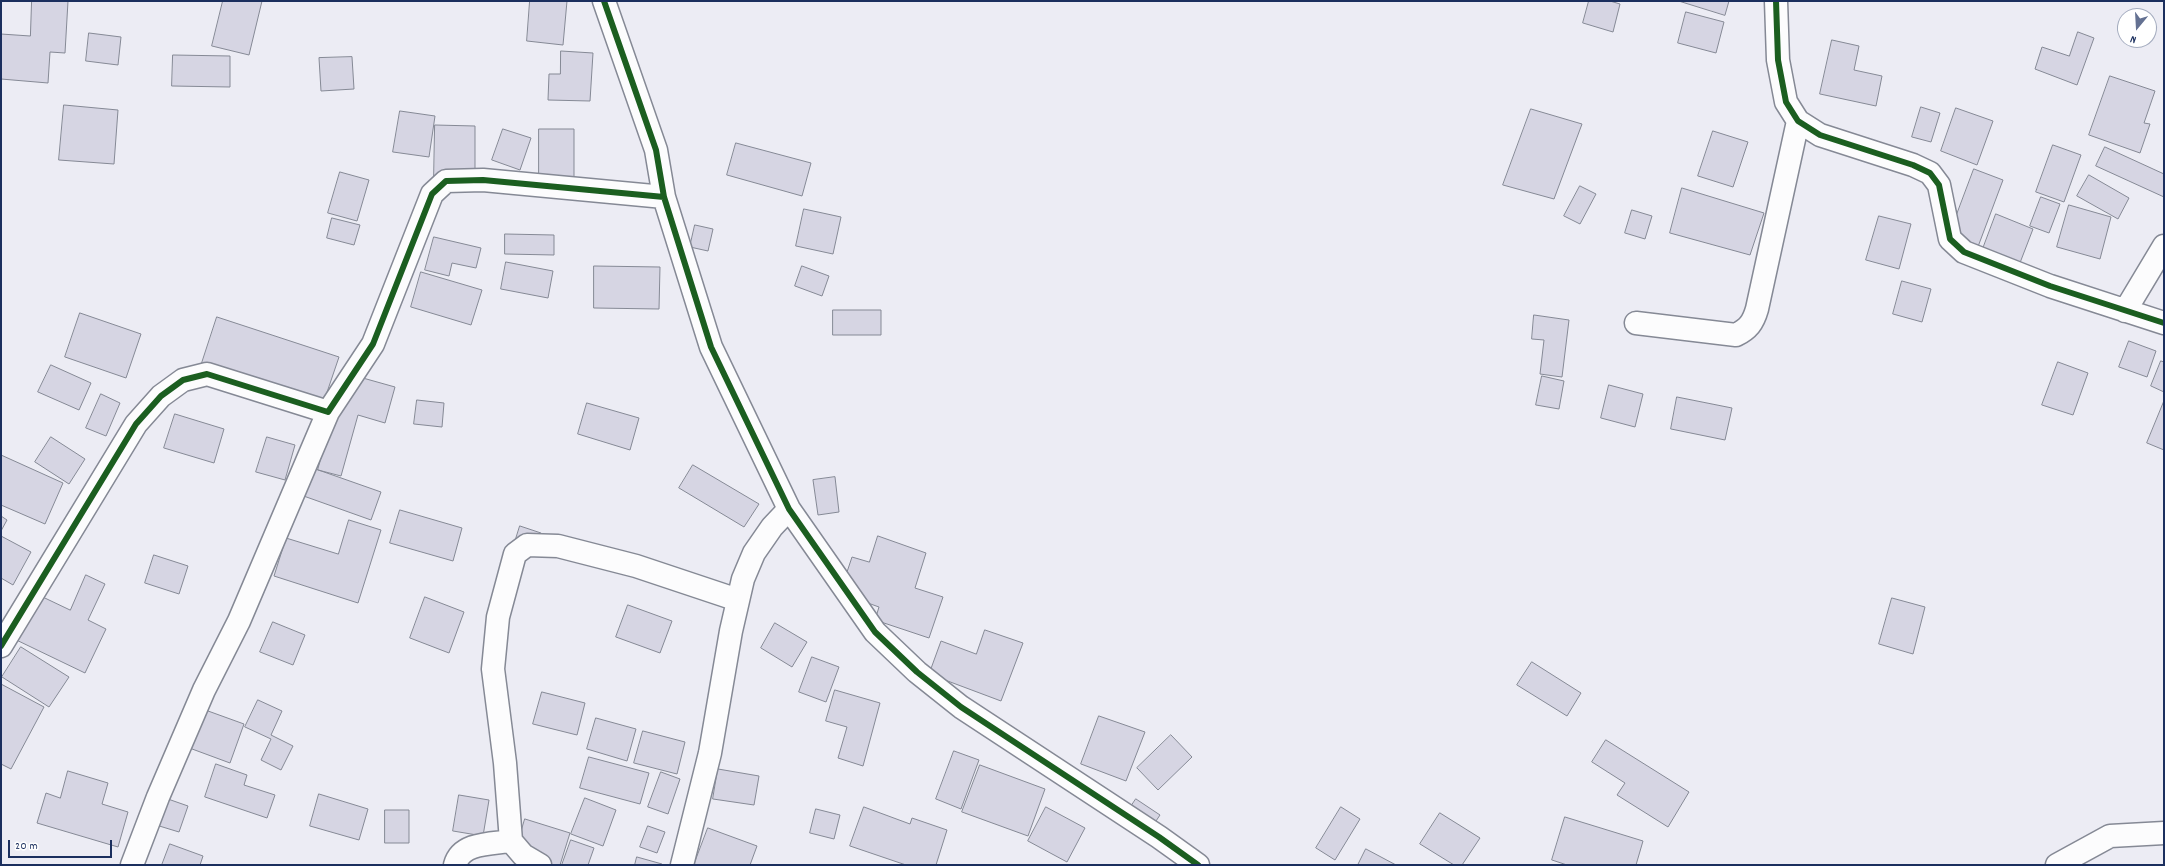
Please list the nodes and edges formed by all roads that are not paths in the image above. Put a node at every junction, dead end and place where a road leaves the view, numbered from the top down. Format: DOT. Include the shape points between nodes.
graph roads {
  1 [pos="604,1"];
  2 [pos="1776,1"];
  3 [pos="1798,121"];
  4 [pos="664,197"];
  5 [pos="2164,246"];
  6 [pos="2125,310"];
  7 [pos="1636,323"];
  8 [pos="2164,323"];
  9 [pos="328,412"];
  10 [pos="789,508"];
  11 [pos="738,600"];
  12 [pos="1,646"];
  13 [pos="2164,833"];
  14 [pos="511,841"];
  15 [pos="132,865"];
  16 [pos="455,865"];
  17 [pos="540,865"];
  18 [pos="682,865"];
  19 [pos="1198,865"];
  20 [pos="2057,865"];
  1 -- 4 [label="street" via="656,150"];
  2 -- 3 [label="street" via="1778,60 1786,102"];
  3 -- 6 [label="street" via="1820,135 1913,165 1930,173 1939,185 1950,239 1964,252 2050,286"];
  3 -- 7 [label="street" via="1757,309 1754,320 1746,330 1736,335"];
  4 -- 9 [label="street" via="484,180 446,181 432,194 373,344"];
  4 -- 10 [label="street" via="711,347"];
  5 -- 6 [label="street"];
  6 -- 8 [label="street"];
  9 -- 12 [label="street" via="207,374 183,380 161,396 136,424"];
  9 -- 15 [label="street" via="242,614 204,690 164,782"];
  10 -- 11 [label="street" via="754,553 743,579"];
  10 -- 19 [label="street" via="875,632 917,672 961,707"];
  11 -- 14 [label="street" via="636,566 558,546 527,545 515,554 498,617 493,669 505,763"];
  11 -- 18 [label="street" via="710,753"];
  13 -- 20 [label="street" via="2110,836"];
  14 -- 16 [label="street" via="465,849"];
  14 -- 17 [label="street" via="523,855"];
}
